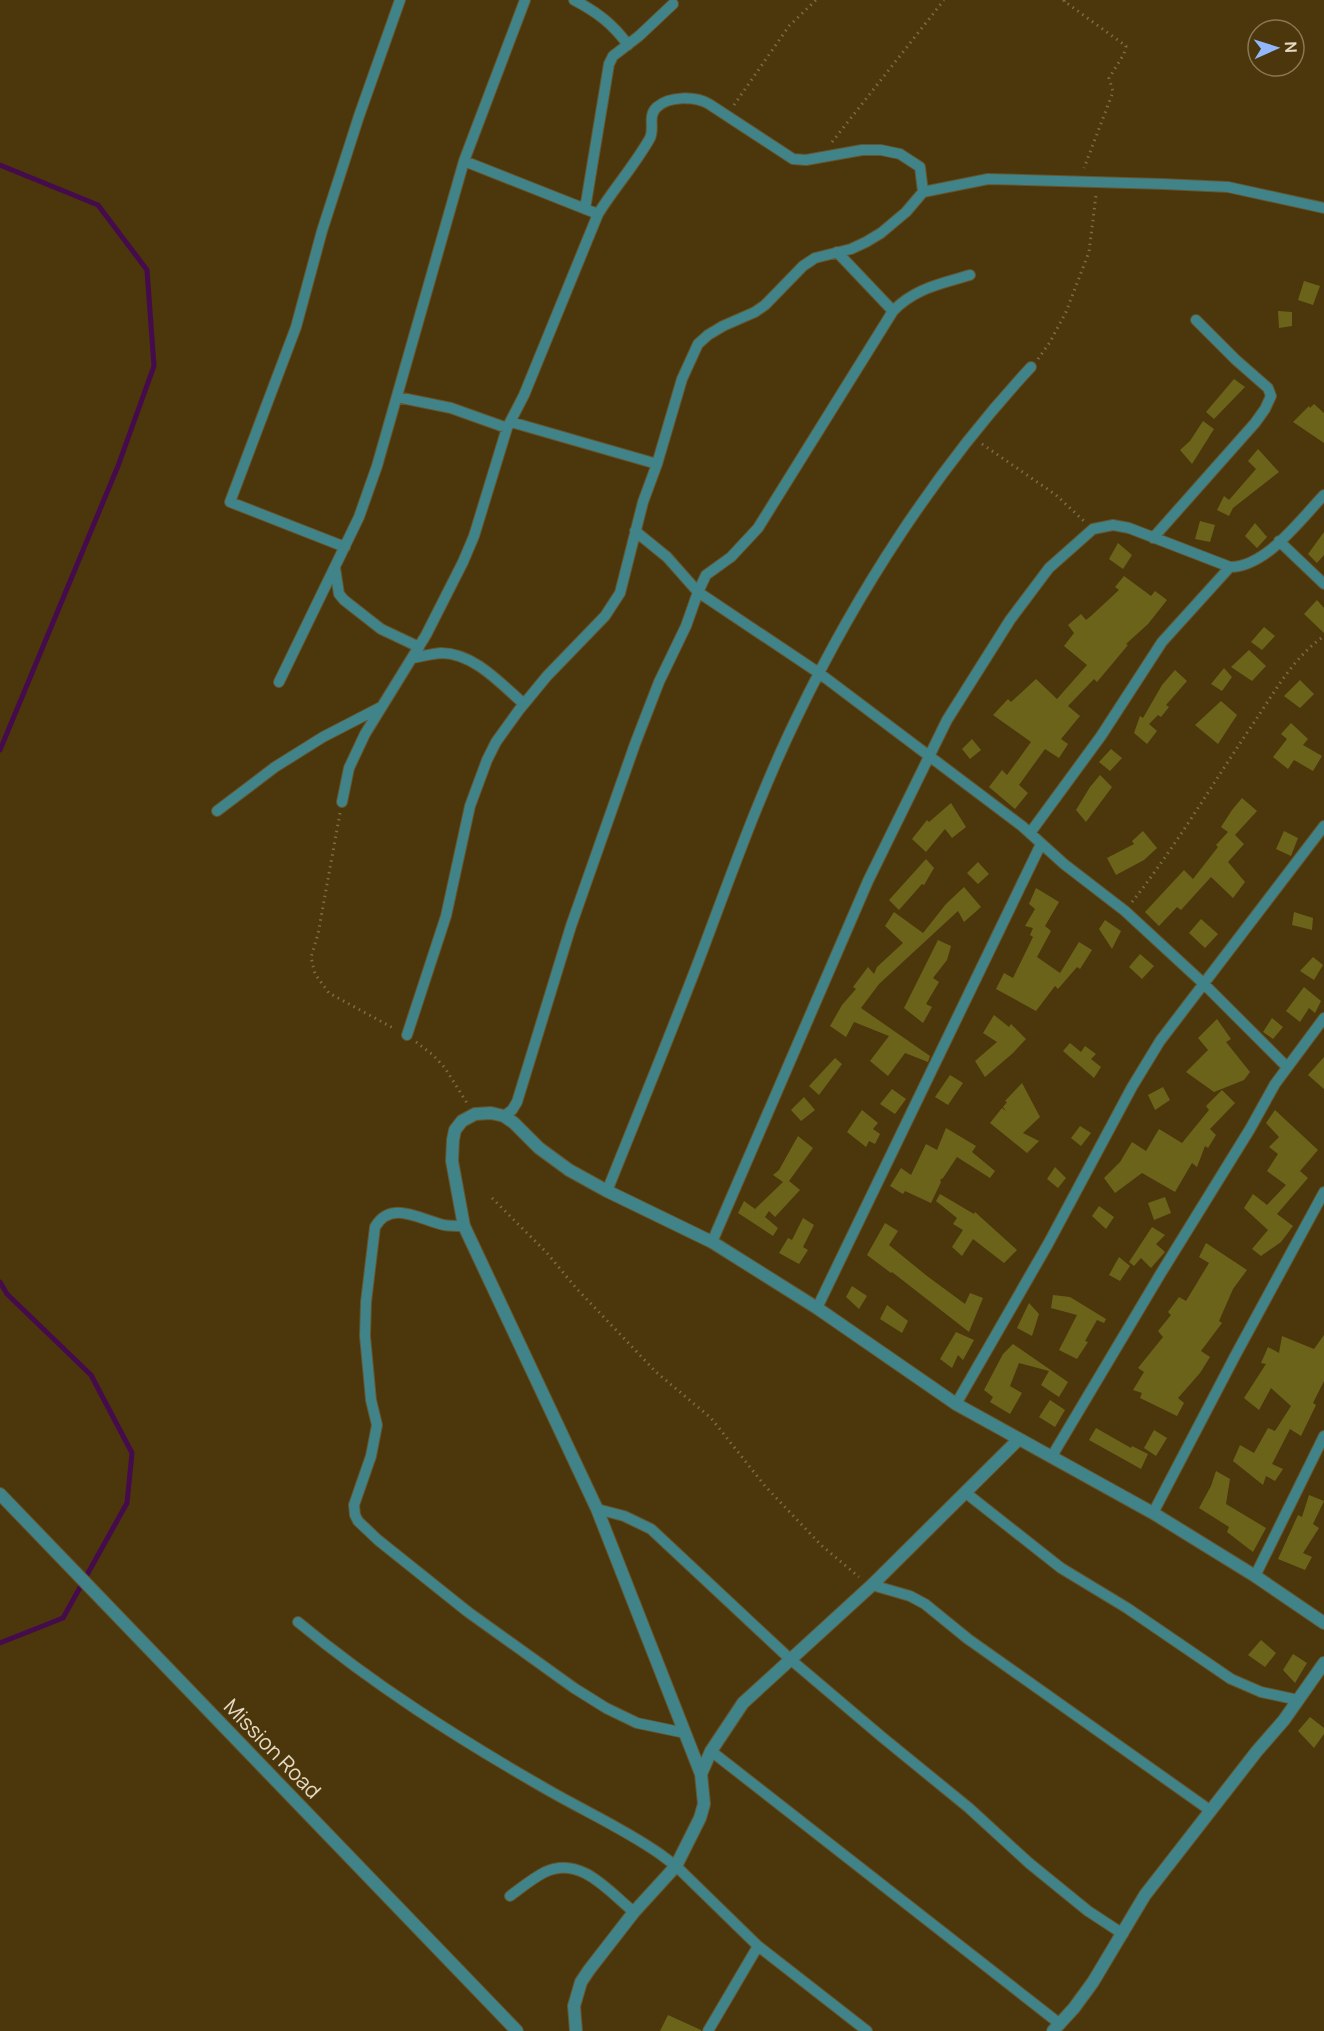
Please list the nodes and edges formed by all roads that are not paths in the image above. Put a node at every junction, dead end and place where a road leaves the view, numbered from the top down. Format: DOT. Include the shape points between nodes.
graph roads {
  1 [pos="399,0"];
  2 [pos="525,0"];
  3 [pos="574,0"];
  4 [pos="673,4"];
  5 [pos="628,45"];
  6 [pos="464,160"];
  7 [pos="923,192"];
  8 [pos="1324,208"];
  9 [pos="585,209"];
  10 [pos="598,214"];
  11 [pos="837,252"];
  12 [pos="970,275"];
  13 [pos="893,311"];
  14 [pos="1196,320"];
  15 [pos="1031,367"];
  16 [pos="397,397"];
  17 [pos="509,425"];
  18 [pos="657,464"];
  19 [pos="1324,495"];
  20 [pos="635,531"];
  21 [pos="1154,538"];
  22 [pos="1280,541"];
  23 [pos="345,547"];
  24 [pos="1230,567"];
  25 [pos="335,568"];
  26 [pos="1324,584"];
  27 [pos="698,592"];
  28 [pos="419,647"];
  29 [pos="413,658"];
  30 [pos="819,673"];
  31 [pos="279,682"];
  32 [pos="524,704"];
  33 [pos="383,705"];
  34 [pos="928,755"];
  35 [pos="342,802"];
  36 [pos="217,811"];
  37 [pos="1324,826"];
  38 [pos="1030,833"];
  39 [pos="1041,844"];
  40 [pos="1203,982"];
  41 [pos="1324,1018"];
  42 [pos="406,1035"];
  43 [pos="1286,1066"];
  44 [pos="504,1116"];
  45 [pos="607,1191"];
  46 [pos="1324,1192"];
  47 [pos="464,1226"];
  48 [pos="712,1242"];
  49 [pos="817,1308"];
  50 [pos="956,1404"];
  51 [pos="1324,1436"];
  52 [pos="1019,1440"];
  53 [pos="1052,1456"];
  54 [pos="966,1493"];
  55 [pos="0,1494"];
  56 [pos="597,1509"];
  57 [pos="1154,1513"];
  58 [pos="1255,1576"];
  59 [pos="872,1585"];
  60 [pos="298,1622"];
  61 [pos="1324,1623"];
  62 [pos="790,1659"];
  63 [pos="1324,1664"];
  64 [pos="1298,1700"];
  65 [pos="685,1733"];
  66 [pos="711,1751"];
  67 [pos="701,1774"];
  68 [pos="1211,1811"];
  69 [pos="676,1866"];
  70 [pos="510,1896"];
  71 [pos="634,1912"];
  72 [pos="1123,1934"];
  73 [pos="758,1946"];
  74 [pos="1057,2028"];
  75 [pos="517,2031"];
  76 [pos="576,2031"];
  77 [pos="708,2031"];
  78 [pos="867,2031"];
  1 -- 23 [label="lane" via="322,231 296,327 230,502"];
  2 -- 6 [label="lane"];
  3 -- 5 [label="lane" via="601,16"];
  4 -- 5 [label="lane"];
  5 -- 9 [label="lane" via="609,64"];
  6 -- 9 [label="lane"];
  6 -- 16 [label="lane"];
  7 -- 8 [label="lane" via="988,179 1098,181 1228,187"];
  7 -- 10 [label="lane" via="920,167 900,154 862,150 793,159 709,104 686,98 657,107 651,119 651,136"];
  7 -- 11 [label="lane" via="880,233"];
  9 -- 10 [label="lane"];
  10 -- 17 [label="lane"];
  11 -- 13 [label="lane"];
  11 -- 18 [label="lane" via="803,266 765,305 723,326 698,345 686,369"];
  12 -- 13 [label="lane" via="911,295"];
  13 -- 27 [label="lane" via="758,528 731,557 711,570"];
  14 -- 21 [label="lane" via="1268,388 1271,396 1255,423"];
  15 -- 30 [label="lane" via="971,436 916,513 870,582"];
  16 -- 17 [label="lane"];
  16 -- 23 [label="lane" via="371,484"];
  17 -- 18 [label="lane"];
  17 -- 28 [label="lane" via="474,536"];
  18 -- 20 [label="lane"];
  19 -- 22 [label="lane"];
  20 -- 27 [label="lane" via="667,557"];
  20 -- 32 [label="lane" via="625,579 614,605 546,675"];
  21 -- 24 [label="lane"];
  21 -- 34 [label="lane" via="1121,526 1092,529 1049,568 1010,620"];
  22 -- 24 [label="lane" via="1258,560"];
  22 -- 26 [label="lane"];
  23 -- 25 [label="lane"];
  24 -- 38 [label="lane" via="1162,642 1101,736"];
  25 -- 28 [label="lane" via="341,597 381,629"];
  25 -- 31 [label="lane"];
  27 -- 30 [label="lane"];
  27 -- 44 [label="lane" via="635,744 517,1102"];
  28 -- 29 [label="lane"];
  29 -- 32 [label="lane" via="453,654 490,674"];
  29 -- 33 [label="lane"];
  30 -- 34 [label="lane"];
  30 -- 45 [label="lane" via="748,829"];
  32 -- 42 [label="lane" via="496,742 480,775 446,916"];
  33 -- 35 [label="lane" via="352,760"];
  33 -- 36 [label="lane" via="275,767"];
  34 -- 38 [label="lane"];
  34 -- 48 [label="lane" via="868,881"];
  37 -- 40 [label="lane"];
  38 -- 39 [label="lane"];
  39 -- 40 [label="lane" via="1125,911"];
  39 -- 49 [label="lane"];
  40 -- 43 [label="lane"];
  40 -- 50 [label="lane" via="1132,1087 1053,1236"];
  41 -- 43 [label="lane"];
  43 -- 53 [label="lane"];
  44 -- 45 [label="street" via="569,1170"];
  44 -- 47 [label="street" via="475,1114 455,1130 452,1161"];
  45 -- 48 [label="street"];
  46 -- 57 [label="lane"];
  47 -- 56 [label="street"];
  47 -- 65 [label="lane" via="402,1213 388,1214 375,1227 365,1335 377,1425 354,1505 355,1515 378,1540 459,1606 574,1688 637,1723"];
  48 -- 49 [label="street"];
  49 -- 50 [label="street"];
  50 -- 52 [label="street"];
  51 -- 58 [label="lane"];
  52 -- 53 [label="street"];
  52 -- 54 [label="street"];
  53 -- 57 [label="street"];
  54 -- 59 [label="street"];
  54 -- 64 [label="lane" via="1061,1568 1231,1679 1261,1692"];
  55 -- 75 [label="street, Mission Road"];
  56 -- 62 [label="lane" via="651,1529"];
  56 -- 65 [label="street"];
  57 -- 58 [label="street"];
  58 -- 61 [label="street"];
  59 -- 62 [label="street"];
  59 -- 68 [label="lane" via="925,1604 968,1639"];
  60 -- 69 [label="lane" via="415,1708 542,1787 649,1846"];
  62 -- 66 [label="street" via="743,1703"];
  62 -- 72 [label="lane" via="1029,1863"];
  63 -- 64 [label="street"];
  64 -- 68 [label="street"];
  65 -- 67 [label="street"];
  66 -- 67 [label="street"];
  66 -- 74 [label="lane"];
  67 -- 69 [label="street" via="704,1804"];
  68 -- 72 [label="street" via="1145,1895"];
  69 -- 71 [label="street"];
  69 -- 73 [label="lane"];
  70 -- 71 [label="lane" via="545,1872 565,1866 591,1876"];
  71 -- 76 [label="street" via="581,1982 574,2006"];
  72 -- 74 [label="street" via="1093,1982"];
  73 -- 77 [label="lane"];
  73 -- 78 [label="lane"];
}
